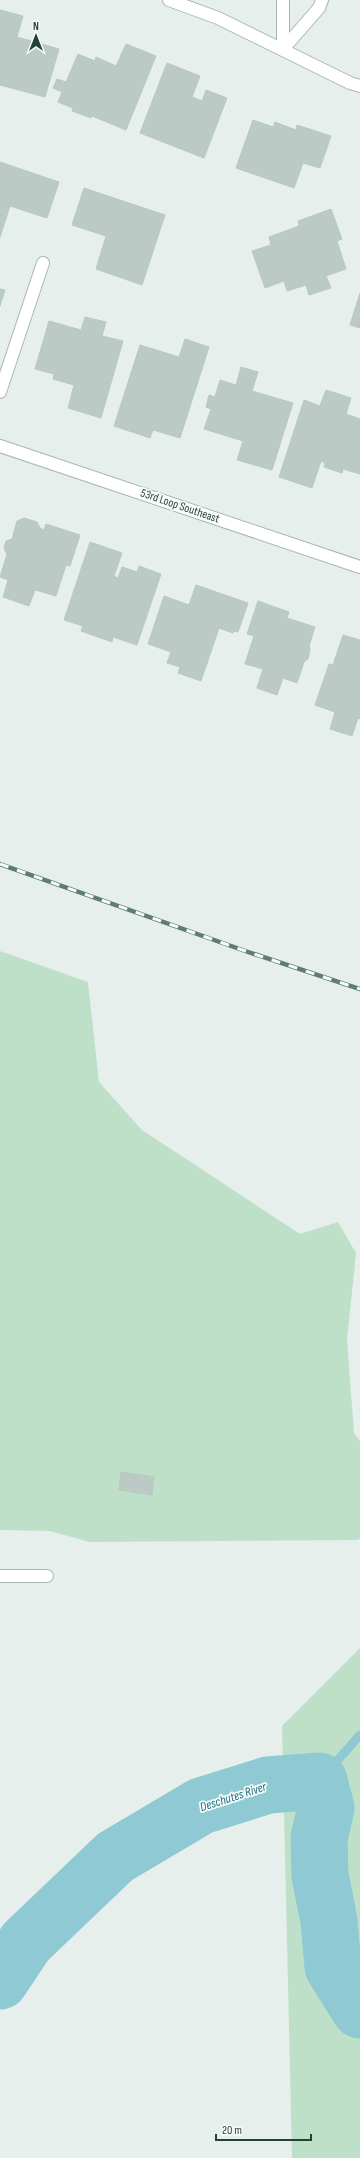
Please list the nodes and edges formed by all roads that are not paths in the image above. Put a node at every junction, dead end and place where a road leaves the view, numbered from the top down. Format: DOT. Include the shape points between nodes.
graph roads {
  1 [pos="169,0"];
  2 [pos="283,0"];
  3 [pos="322,0"];
  4 [pos="283,49"];
  5 [pos="360,86"];
  6 [pos="43,263"];
  7 [pos="0,392"];
  8 [pos="0,446"];
  9 [pos="360,567"];
  10 [pos="0,1576"];
  11 [pos="47,1576"];
  1 -- 4 [label="street" via="218,18"];
  2 -- 4 [label="street"];
  3 -- 4 [label="street"];
  4 -- 5 [label="street"];
  6 -- 7 [label="street"];
  8 -- 9 [label="street, 53rd Loop Southeast"];
  10 -- 11 [label="street"];
}
